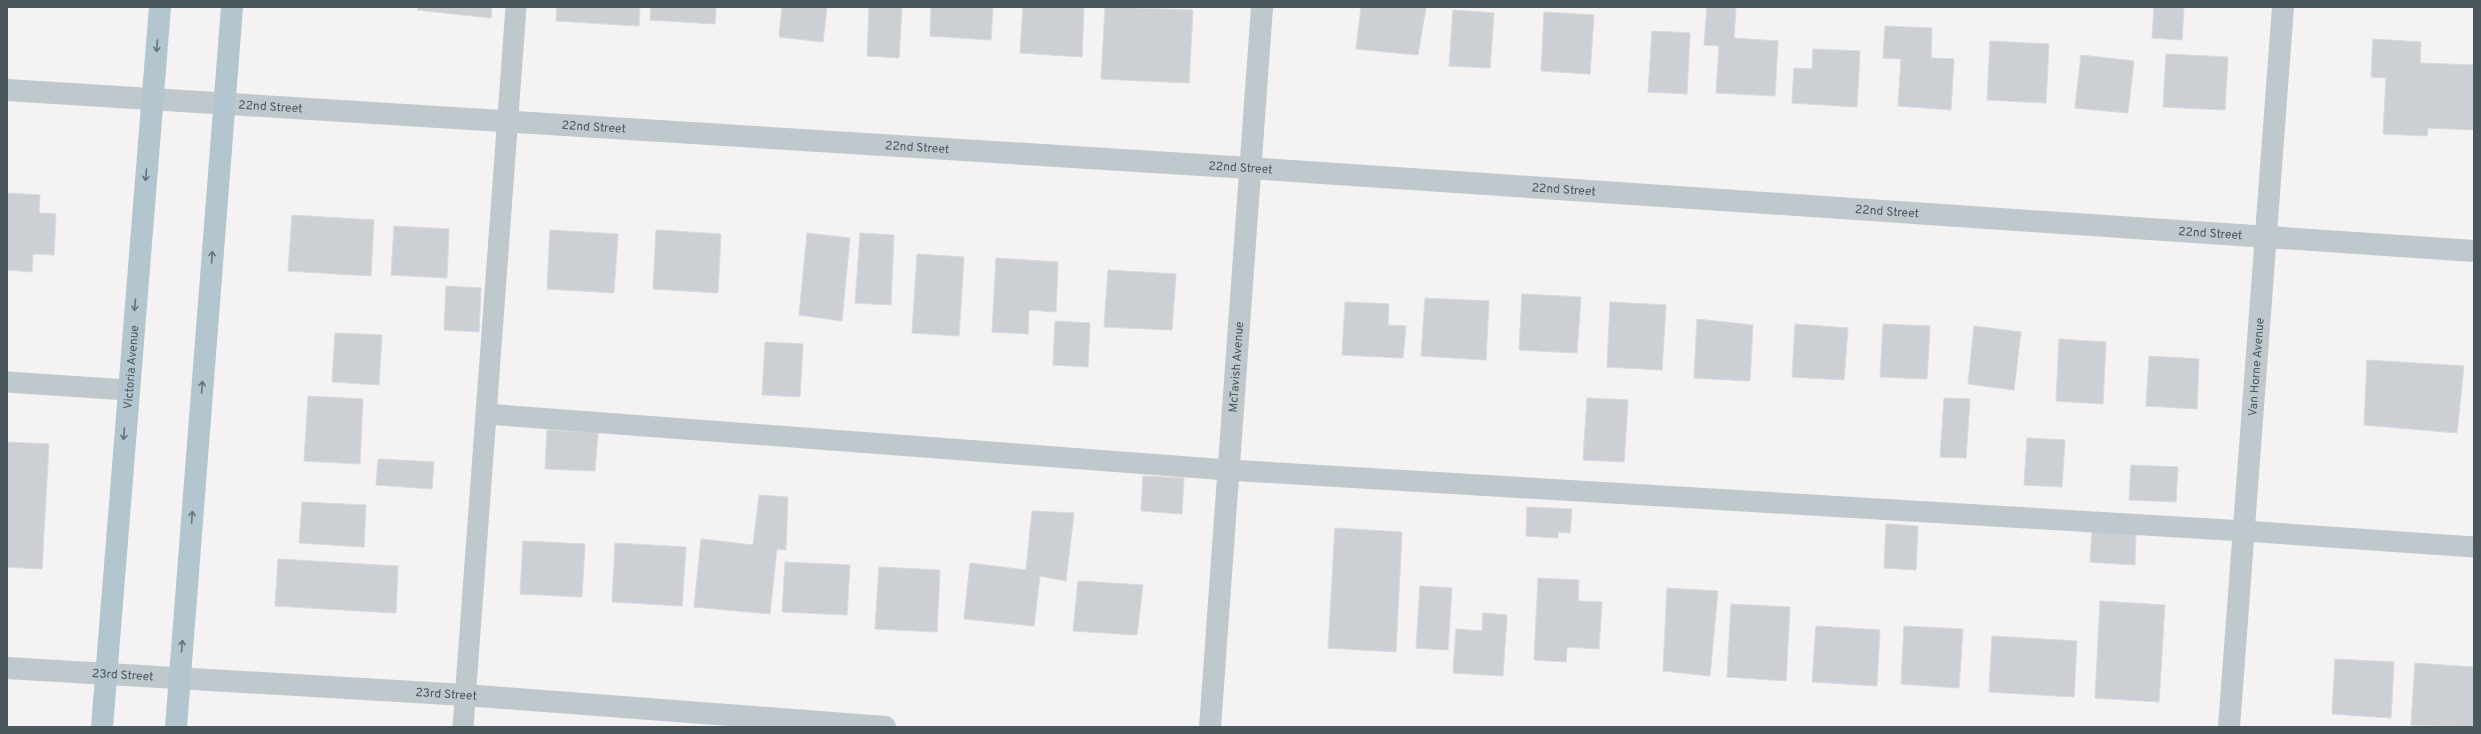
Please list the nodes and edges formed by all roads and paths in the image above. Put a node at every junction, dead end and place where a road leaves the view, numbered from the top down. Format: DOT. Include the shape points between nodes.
graph roads {
  1 [pos="160,7"];
  2 [pos="232,7"];
  3 [pos="516,7"];
  4 [pos="1262,7"];
  5 [pos="2283,7"];
  6 [pos="7,90"];
  7 [pos="153,99"];
  8 [pos="224,102"];
  9 [pos="507,122"];
  10 [pos="1249,168"];
  11 [pos="2267,237"];
  12 [pos="2474,251"];
  13 [pos="7,382"];
  14 [pos="127,390"];
  15 [pos="486,414"];
  16 [pos="1228,470"];
  17 [pos="2244,530"];
  18 [pos="2474,547"];
  19 [pos="7,668"];
  20 [pos="106,675"];
  21 [pos="180,679"];
  22 [pos="465,696"];
  23 [pos="102,727"];
  24 [pos="176,727"];
  25 [pos="463,727"];
  26 [pos="885,727"];
  27 [pos="1210,727"];
  28 [pos="2229,727"];
  1 -- 7 [label="main road, Victoria Avenue, one-way"];
  2 -- 8 [label="main road"];
  3 -- 9 [label="lane"];
  4 -- 10 [label="street, McTavish Avenue"];
  5 -- 11 [label="street, Van Horne Avenue"];
  6 -- 7 [label="street, 22nd Street"];
  7 -- 8 [label="street, 22nd Street"];
  7 -- 14 [label="main road, Victoria Avenue, one-way"];
  8 -- 9 [label="street, 22nd Street"];
  21 -- 8 [label="main road, one-way"];
  9 -- 10 [label="street, 22nd Street"];
  9 -- 15 [label="lane"];
  10 -- 11 [label="street, 22nd Street"];
  10 -- 16 [label="street, McTavish Avenue"];
  11 -- 12 [label="street, 22nd Street"];
  11 -- 17 [label="street, Van Horne Avenue"];
  13 -- 14 [label="lane"];
  14 -- 20 [label="main road, Victoria Avenue, one-way"];
  15 -- 16 [label="lane"];
  15 -- 22 [label="lane"];
  16 -- 17 [label="lane"];
  16 -- 27 [label="street, McTavish Avenue"];
  17 -- 18 [label="lane"];
  17 -- 28 [label="street, Van Horne Avenue"];
  19 -- 20 [label="street, 23rd Street"];
  20 -- 21 [label="street, 23rd Street"];
  20 -- 23 [label="main road, Victoria Avenue"];
  21 -- 22 [label="street, 23rd Street"];
  21 -- 24 [label="main road"];
  22 -- 25 [label="lane"];
  22 -- 26 [label="street, 23rd Street"];
}
